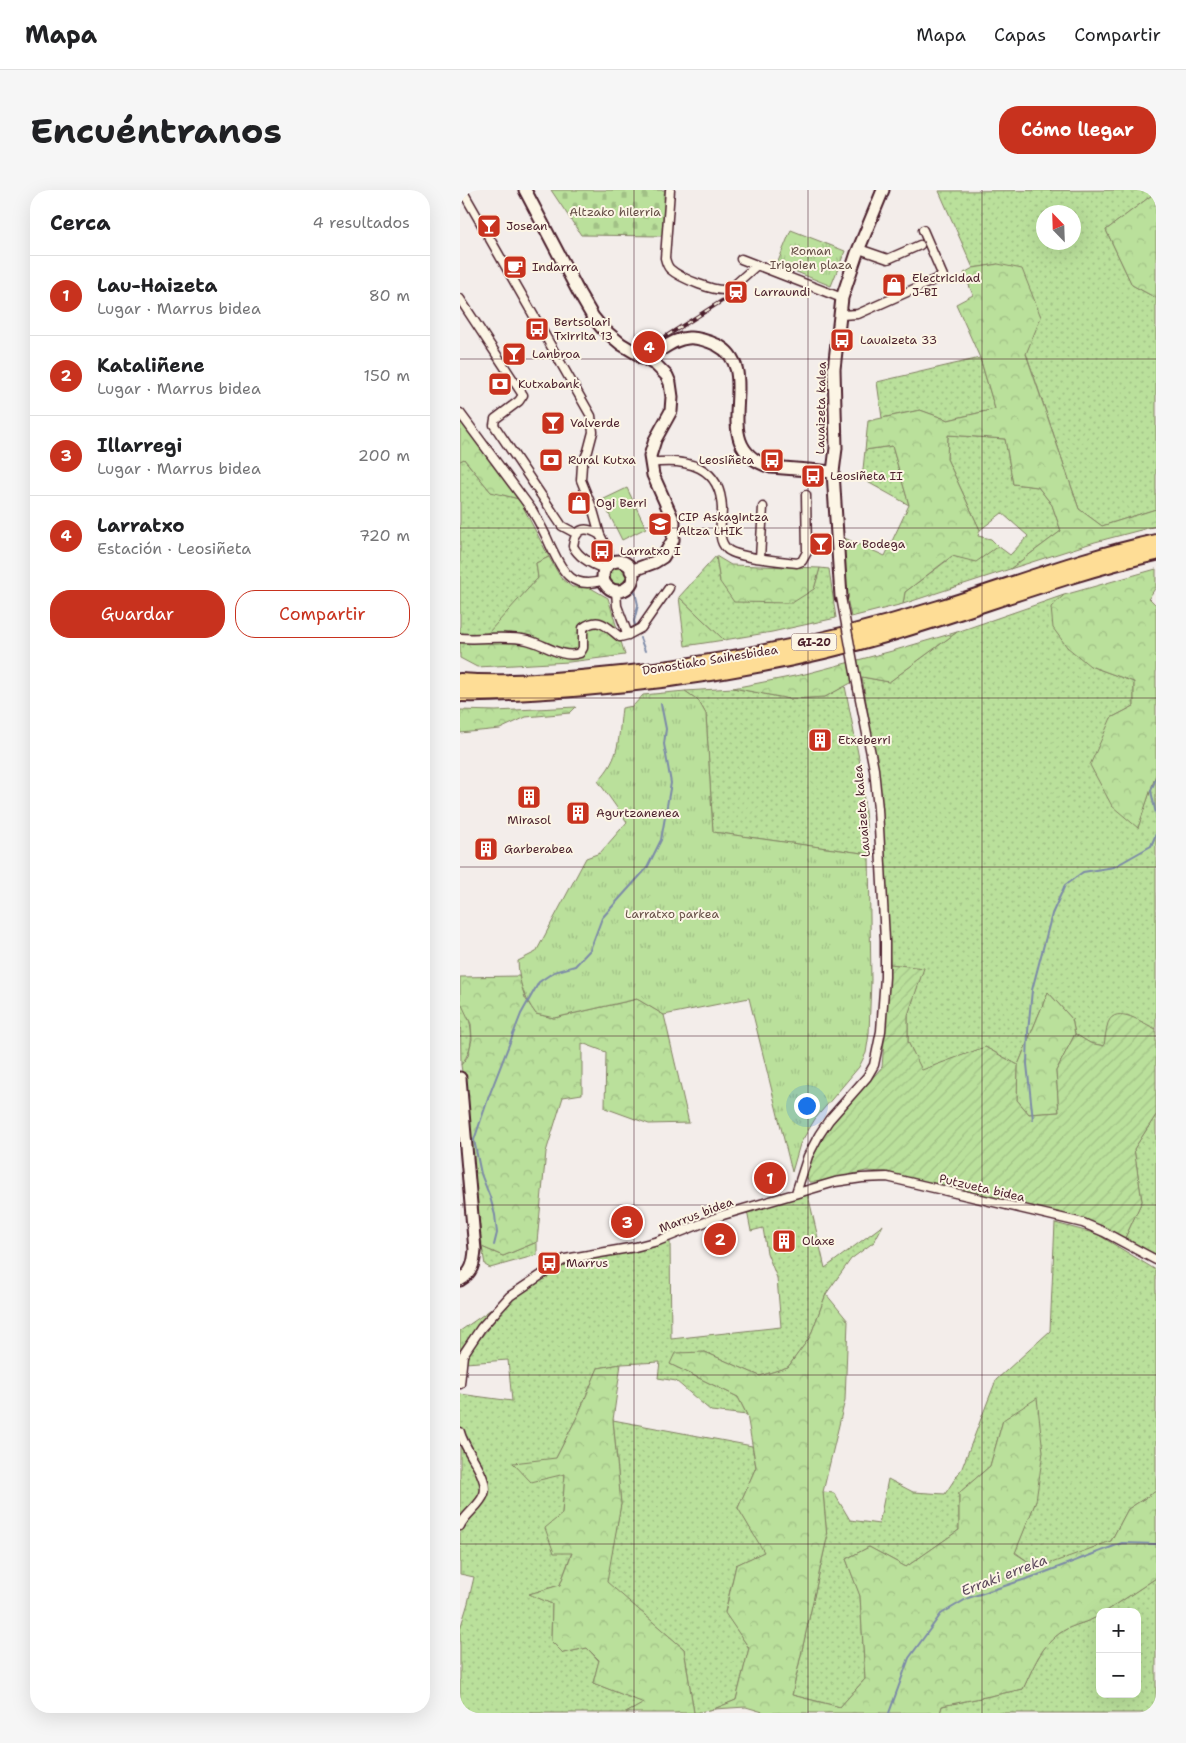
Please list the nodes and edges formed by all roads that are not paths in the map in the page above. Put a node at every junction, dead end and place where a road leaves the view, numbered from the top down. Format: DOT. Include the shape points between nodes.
graph roads {
  1 [pos="462,190"];
  2 [pos="525,190"];
  3 [pos="670,190"];
  4 [pos="883,190"];
  5 [pos="923,230"];
  6 [pos="920,245"];
  7 [pos="859,249"];
  8 [pos="742,259"];
  9 [pos="757,265"];
  10 [pos="842,298"];
  11 [pos="460,299"];
  12 [pos="841,315"];
  13 [pos="660,350"];
  14 [pos="642,358"];
  15 [pos="654,364"];
  16 [pos="667,376"];
  17 [pos="672,397"];
  18 [pos="460,413"];
  19 [pos="650,463"];
  20 [pos="833,472"];
  21 [pos="806,495"];
  22 [pos="763,507"];
  23 [pos="577,534"];
  24 [pos="600,535"];
  25 [pos="1156,542"];
  26 [pos="1156,553"];
  27 [pos="760,558"];
  28 [pos="606,571"];
  29 [pos="632,571"];
  30 [pos="669,588"];
  31 [pos="616,590"];
  32 [pos="841,597"];
  33 [pos="628,635"];
  34 [pos="460,638"];
  35 [pos="460,681"];
  36 [pos="460,694"];
  37 [pos="460,1078"];
  38 [pos="801,1177"];
  39 [pos="817,1187"];
  40 [pos="796,1193"];
  41 [pos="1156,1260"];
  42 [pos="460,1280"];
  43 [pos="460,1384"];
  44 [pos="460,1432"];
  45 [pos="460,1526"];
  1 -- 24 [label="street" via="591,416 592,438 580,471"];
  2 -- 14 [label="street" via="593,317 610,336"];
  3 -- 9 [label="street" via="665,258 671,270 707,287 725,291"];
  4 -- 7 [label="street, Lauaizeta kalea"];
  5 -- 12 [label="street" via="943,276 858,314"];
  6 -- 7 [label="street" via="888,259"];
  7 -- 10 [label="street, Lauaizeta kalea"];
  8 -- 9 [label="street"];
  9 -- 10 [label="street"];
  10 -- 12 [label="street, Lauaizeta kalea"];
  11 -- 23 [label="street" via="523,395 495,418 494,425 562,526"];
  12 -- 20 [label="street, Lauaizeta kalea" via="834,369 836,448"];
  13 -- 14 [label="street"];
  13 -- 15 [label="street"];
  13 -- 16 [label="street" via="660,363"];
  13 -- 20 [label="street" via="673,341 688,338 720,347 729,355 737,375 736,426 739,443 746,453 761,464"];
  14 -- 15 [label="street"];
  15 -- 16 [label="street"];
  15 -- 17 [label="street"];
  16 -- 17 [label="street"];
  17 -- 19 [label="street" via="670,411 652,448"];
  18 -- 28 [label="street" via="532,510 568,576 586,584"];
  19 -- 27 [label="street" via="691,464 706,471 718,486 721,497 720,537 723,545 742,557"];
  19 -- 29 [label="street" via="672,515 673,540 662,557"];
  20 -- 32 [label="street, Lauaizeta kalea"];
  21 -- 27 [label="street" via="807,552 802,561"];
  22 -- 27 [label="street"];
  23 -- 24 [label="street" via="588,529"];
  23 -- 28 [label="street" via="573,546 576,551"];
  24 -- 28 [label="street" via="608,551"];
  25 -- 35 [label="highway, Donostiako Saihesbidea / GI-20" via="887,623 768,652 602,676"];
  26 -- 36 [label="highway, Donostiako Saihesbidea / GI-20" via="891,634 770,662 603,687"];
  28 -- 29 [label="street" via="616,561 629,566"];
  28 -- 31 [label="street" via="608,587"];
  29 -- 31 [label="street" via="629,585"];
  30 -- 33 [label="street" via="641,628"];
  31 -- 33 [label="street" via="617,606"];
  32 -- 38 [label="street, Lauaizeta kalea, bridge" via="874,769 885,977 881,1031 874,1065 819,1135"];
  33 -- 34 [label="street" via="620,637 605,625 590,623 583,628 583,648 575,655 560,653 530,640"];
  37 -- 42 [label="street" via="475,1250 470,1271"];
  38 -- 39 [label="street" via="805,1184"];
  38 -- 40 [label="street, Lauaizeta kalea"];
  39 -- 40 [label="street, Putzueta bidea"];
  39 -- 41 [label="street, Putzueta bidea" via="886,1177 1083,1223"];
  40 -- 43 [label="street, Marrus bidea" via="724,1215 658,1241 565,1258 510,1296 481,1328 463,1355"];
  44 -- 45 [label="street" via="485,1488 483,1497"];
}
